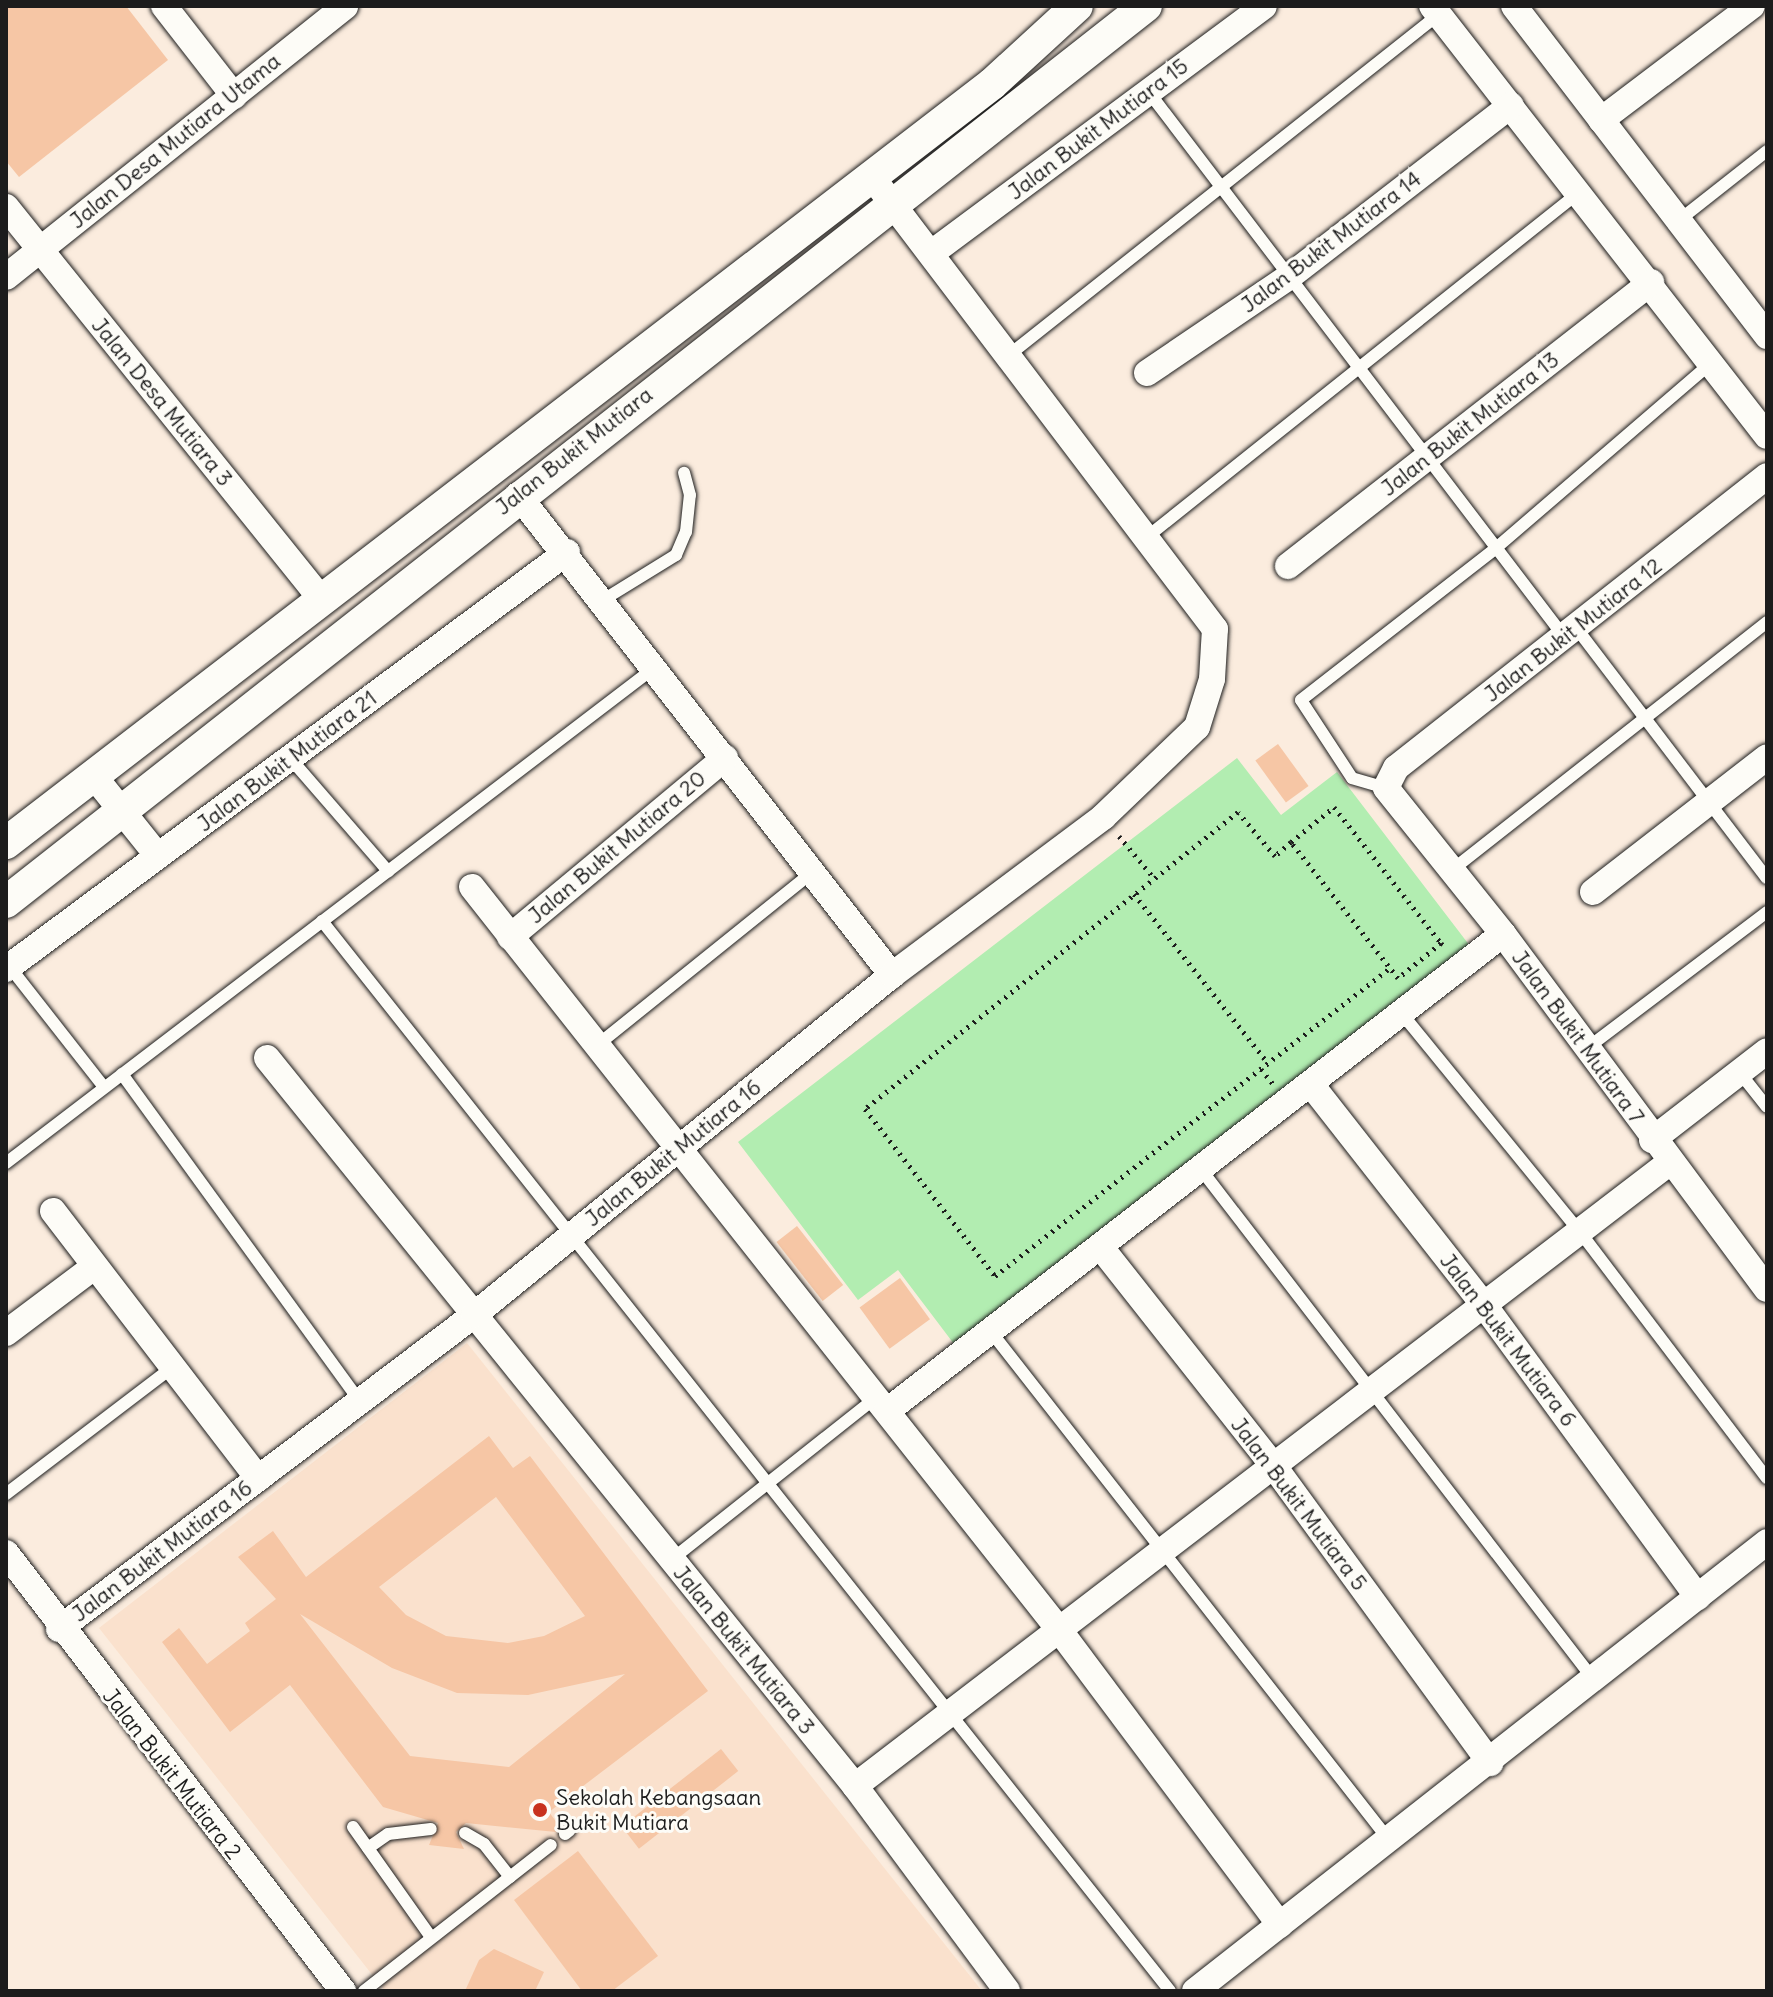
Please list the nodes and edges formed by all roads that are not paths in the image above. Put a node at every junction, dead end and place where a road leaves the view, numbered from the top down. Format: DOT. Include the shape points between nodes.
graph roads {
  1 [pos="164,6"];
  2 [pos="345,6"];
  3 [pos="1077,6"];
  4 [pos="1146,6"];
  5 [pos="1264,6"];
  6 [pos="1752,6"];
  7 [pos="1435,10"];
  8 [pos="1526,10"];
  9 [pos="1148,91"];
  10 [pos="234,96"];
  11 [pos="1511,105"];
  12 [pos="1601,120"];
  13 [pos="1767,151"];
  14 [pos="872,177"];
  15 [pos="1220,184"];
  16 [pos="1578,193"];
  17 [pos="893,203"];
  18 [pos="6,207"];
  19 [pos="1678,221"];
  20 [pos="39,250"];
  21 [pos="933,252"];
  22 [pos="1290,276"];
  23 [pos="6,277"];
  24 [pos="1651,282"];
  25 [pos="1763,322"];
  26 [pos="1009,355"];
  27 [pos="1712,362"];
  28 [pos="1358,369"];
  29 [pos="1147,373"];
  30 [pos="1767,436"];
  31 [pos="1427,459"];
  32 [pos="684,473"];
  33 [pos="1767,476"];
  34 [pos="518,495"];
  35 [pos="1147,537"];
  36 [pos="1496,548"];
  37 [pos="567,552"];
  38 [pos="1288,566"];
  39 [pos="319,596"];
  40 [pos="390,598"];
  41 [pos="603,600"];
  42 [pos="1767,622"];
  43 [pos="1571,634"];
  44 [pos="318,656"];
  45 [pos="657,666"];
  46 [pos="1645,718"];
  47 [pos="1767,757"];
  48 [pos="290,758"];
  49 [pos="725,758"];
  50 [pos="93,775"];
  51 [pos="1386,788"];
  52 [pos="1709,802"];
  53 [pos="123,809"];
  54 [pos="6,843"];
  55 [pos="158,856"];
  56 [pos="1452,870"];
  57 [pos="388,871"];
  58 [pos="813,872"];
  59 [pos="1767,878"];
  60 [pos="472,887"];
  61 [pos="1593,892"];
  62 [pos="6,902"];
  63 [pos="1767,912"];
  64 [pos="322,921"];
  65 [pos="1503,934"];
  66 [pos="510,937"];
  67 [pos="7,968"];
  68 [pos="892,975"];
  69 [pos="1403,1015"];
  70 [pos="595,1047"];
  71 [pos="1586,1049"];
  72 [pos="1767,1051"];
  73 [pos="267,1058"];
  74 [pos="1740,1073"];
  75 [pos="122,1074"];
  76 [pos="104,1087"];
  77 [pos="1313,1087"];
  78 [pos="1767,1107"];
  79 [pos="1652,1140"];
  80 [pos="681,1147"];
  81 [pos="6,1163"];
  82 [pos="1669,1163"];
  83 [pos="1203,1172"];
  84 [pos="53,1211"];
  85 [pos="1580,1232"];
  86 [pos="574,1233"];
  87 [pos="1103,1250"];
  88 [pos="94,1267"];
  89 [pos="1767,1289"];
  90 [pos="1484,1305"];
  91 [pos="474,1315"];
  92 [pos="6,1333"];
  93 [pos="992,1333"];
  94 [pos="173,1367"];
  95 [pos="1372,1390"];
  96 [pos="360,1402"];
  97 [pos="882,1404"];
  98 [pos="1273,1465"];
  99 [pos="258,1478"];
  100 [pos="1767,1478"];
  101 [pos="770,1482"];
  102 [pos="6,1494"];
  103 [pos="1767,1542"];
  104 [pos="1162,1548"];
  105 [pos="6,1553"];
  106 [pos="671,1560"];
  107 [pos="1698,1597"];
  108 [pos="1057,1627"];
  109 [pos="59,1629"];
  110 [pos="1594,1680"];
  111 [pos="952,1708"];
  112 [pos="1490,1763"];
  113 [pos="855,1786"];
  114 [pos="353,1827"];
  115 [pos="431,1829"];
  116 [pos="465,1833"];
  117 [pos="1389,1840"];
  118 [pos="551,1845"];
  119 [pos="368,1848"];
  120 [pos="510,1877"];
  121 [pos="1280,1925"];
  122 [pos="431,1937"];
  123 [pos="343,1991"];
  124 [pos="364,1991"];
  125 [pos="1007,1991"];
  126 [pos="1170,1991"];
  127 [pos="1195,1991"];
  1 -- 10 [label="street"];
  2 -- 10 [label="street, Jalan Desa Mutiara Utama"];
  3 -- 14 [label="street, Jalan Bukit Mutiara" via="992,84"];
  4 -- 17 [label="street, Jalan Bukit Mutiara"];
  5 -- 9 [label="street, Jalan Bukit Mutiara 15"];
  6 -- 12 [label="street"];
  7 -- 11 [label="street"];
  7 -- 15 [label="lane"];
  8 -- 12 [label="street"];
  9 -- 15 [label="lane"];
  9 -- 21 [label="street, Jalan Bukit Mutiara 15"];
  10 -- 20 [label="street, Jalan Desa Mutiara Utama"];
  11 -- 16 [label="street"];
  11 -- 22 [label="street, Jalan Bukit Mutiara 14"];
  12 -- 19 [label="street"];
  13 -- 19 [label="lane"];
  14 -- 17 [label="street"];
  14 -- 39 [label="street, Jalan Bukit Mutiara"];
  15 -- 22 [label="lane"];
  15 -- 26 [label="lane"];
  16 -- 24 [label="street"];
  16 -- 28 [label="lane"];
  17 -- 21 [label="street"];
  17 -- 34 [label="street, Jalan Bukit Mutiara"];
  18 -- 20 [label="street, Jalan Desa Mutiara 3"];
  19 -- 25 [label="street"];
  20 -- 23 [label="street, Jalan Desa Mutiara Utama"];
  20 -- 39 [label="street, Jalan Desa Mutiara 3"];
  21 -- 26 [label="street"];
  22 -- 28 [label="lane"];
  22 -- 29 [label="street, Jalan Bukit Mutiara 14"];
  24 -- 27 [label="street"];
  24 -- 31 [label="street, Jalan Bukit Mutiara 13"];
  26 -- 35 [label="street"];
  27 -- 30 [label="street"];
  27 -- 36 [label="lane"];
  28 -- 31 [label="lane"];
  28 -- 35 [label="lane"];
  31 -- 36 [label="lane"];
  31 -- 38 [label="street, Jalan Bukit Mutiara 13"];
  32 -- 41 [label="lane" via="690,495 686,532 676,555"];
  33 -- 43 [label="street, Jalan Bukit Mutiara 12"];
  34 -- 37 [label="street"];
  34 -- 40 [label="street, Jalan Bukit Mutiara"];
  35 -- 68 [label="street, Jalan Bukit Mutiara 16" via="1215,629 1212,679 1197,727 1103,817"];
  36 -- 43 [label="lane"];
  36 -- 51 [label="lane" via="1301,700 1352,778"];
  37 -- 41 [label="street"];
  37 -- 48 [label="street, Jalan Bukit Mutiara 21"];
  39 -- 40 [label="street" via="342,604"];
  39 -- 44 [label="street" via="326,615"];
  39 -- 50 [label="street, Jalan Bukit Mutiara"];
  40 -- 44 [label="street, Jalan Bukit Mutiara"];
  41 -- 45 [label="street"];
  42 -- 46 [label="lane"];
  43 -- 46 [label="lane"];
  43 -- 51 [label="street, Jalan Bukit Mutiara 12" via="1396,768"];
  44 -- 53 [label="street, Jalan Bukit Mutiara"];
  45 -- 49 [label="street"];
  45 -- 57 [label="lane"];
  46 -- 52 [label="lane"];
  46 -- 56 [label="lane"];
  47 -- 52 [label="street"];
  48 -- 55 [label="street, Jalan Bukit Mutiara 21"];
  48 -- 57 [label="lane"];
  49 -- 58 [label="street"];
  49 -- 66 [label="street, Jalan Bukit Mutiara 20"];
  50 -- 53 [label="street"];
  50 -- 54 [label="street, Jalan Bukit Mutiara"];
  51 -- 56 [label="street, Jalan Bukit Mutiara 7"];
  52 -- 59 [label="lane"];
  52 -- 61 [label="street"];
  53 -- 55 [label="street"];
  53 -- 62 [label="street, Jalan Bukit Mutiara"];
  55 -- 67 [label="street, Jalan Bukit Mutiara 21"];
  56 -- 65 [label="street, Jalan Bukit Mutiara 7"];
  57 -- 64 [label="lane"];
  58 -- 68 [label="street"];
  58 -- 70 [label="lane"];
  60 -- 66 [label="street"];
  63 -- 71 [label="lane"];
  64 -- 75 [label="lane"];
  64 -- 86 [label="lane"];
  65 -- 69 [label="street"];
  65 -- 71 [label="street, Jalan Bukit Mutiara 7"];
  66 -- 70 [label="street"];
  67 -- 76 [label="lane"];
  68 -- 80 [label="street, Jalan Bukit Mutiara 16"];
  69 -- 77 [label="street"];
  69 -- 85 [label="lane"];
  70 -- 80 [label="street"];
  71 -- 79 [label="street, Jalan Bukit Mutiara 7"];
  72 -- 74 [label="street"];
  73 -- 91 [label="street, Jalan Bukit Mutiara 3"];
  74 -- 78 [label="lane"];
  74 -- 79 [label="street"];
  75 -- 76 [label="lane"];
  75 -- 96 [label="lane"];
  76 -- 81 [label="lane"];
  77 -- 83 [label="street"];
  77 -- 90 [label="street, Jalan Bukit Mutiara 6"];
  79 -- 82 [label="street, Jalan Bukit Mutiara 7"];
  80 -- 86 [label="street, Jalan Bukit Mutiara 16"];
  80 -- 97 [label="street"];
  82 -- 85 [label="street"];
  82 -- 89 [label="street, Jalan Bukit Mutiara 7"];
  83 -- 87 [label="street"];
  83 -- 95 [label="lane"];
  84 -- 88 [label="street"];
  85 -- 90 [label="street"];
  85 -- 100 [label="lane"];
  86 -- 91 [label="street, Jalan Bukit Mutiara 16"];
  86 -- 101 [label="lane"];
  87 -- 93 [label="street"];
  87 -- 98 [label="street, Jalan Bukit Mutiara 5"];
  88 -- 92 [label="street"];
  88 -- 94 [label="street"];
  90 -- 95 [label="street"];
  90 -- 107 [label="street, Jalan Bukit Mutiara 6"];
  91 -- 96 [label="street, Jalan Bukit Mutiara 16"];
  91 -- 106 [label="street, Jalan Bukit Mutiara 3"];
  93 -- 97 [label="street"];
  93 -- 104 [label="lane"];
  94 -- 99 [label="street"];
  94 -- 102 [label="lane"];
  95 -- 98 [label="street"];
  95 -- 110 [label="lane"];
  96 -- 99 [label="street, Jalan Bukit Mutiara 16"];
  97 -- 101 [label="lane"];
  97 -- 108 [label="street"];
  98 -- 104 [label="street"];
  98 -- 112 [label="street, Jalan Bukit Mutiara 5"];
  99 -- 109 [label="street, Jalan Bukit Mutiara 16"];
  101 -- 106 [label="lane"];
  101 -- 111 [label="lane"];
  103 -- 107 [label="street"];
  104 -- 108 [label="street"];
  104 -- 117 [label="lane"];
  105 -- 109 [label="street, Jalan Bukit Mutiara 2"];
  106 -- 113 [label="street, Jalan Bukit Mutiara 3"];
  107 -- 110 [label="street"];
  108 -- 111 [label="street"];
  108 -- 121 [label="street"];
  109 -- 123 [label="street, Jalan Bukit Mutiara 2"];
  110 -- 112 [label="street"];
  111 -- 113 [label="street"];
  111 -- 126 [label="lane"];
  112 -- 117 [label="street"];
  113 -- 125 [label="street, Jalan Bukit Mutiara 3"];
  114 -- 119 [label="lane"];
  115 -- 119 [label="lane" via="388,1834"];
  116 -- 120 [label="lane" via="484,1844"];
  117 -- 121 [label="street"];
  118 -- 120 [label="lane"];
  119 -- 122 [label="lane"];
  120 -- 122 [label="lane"];
  121 -- 127 [label="street"];
  122 -- 124 [label="lane"];
}
